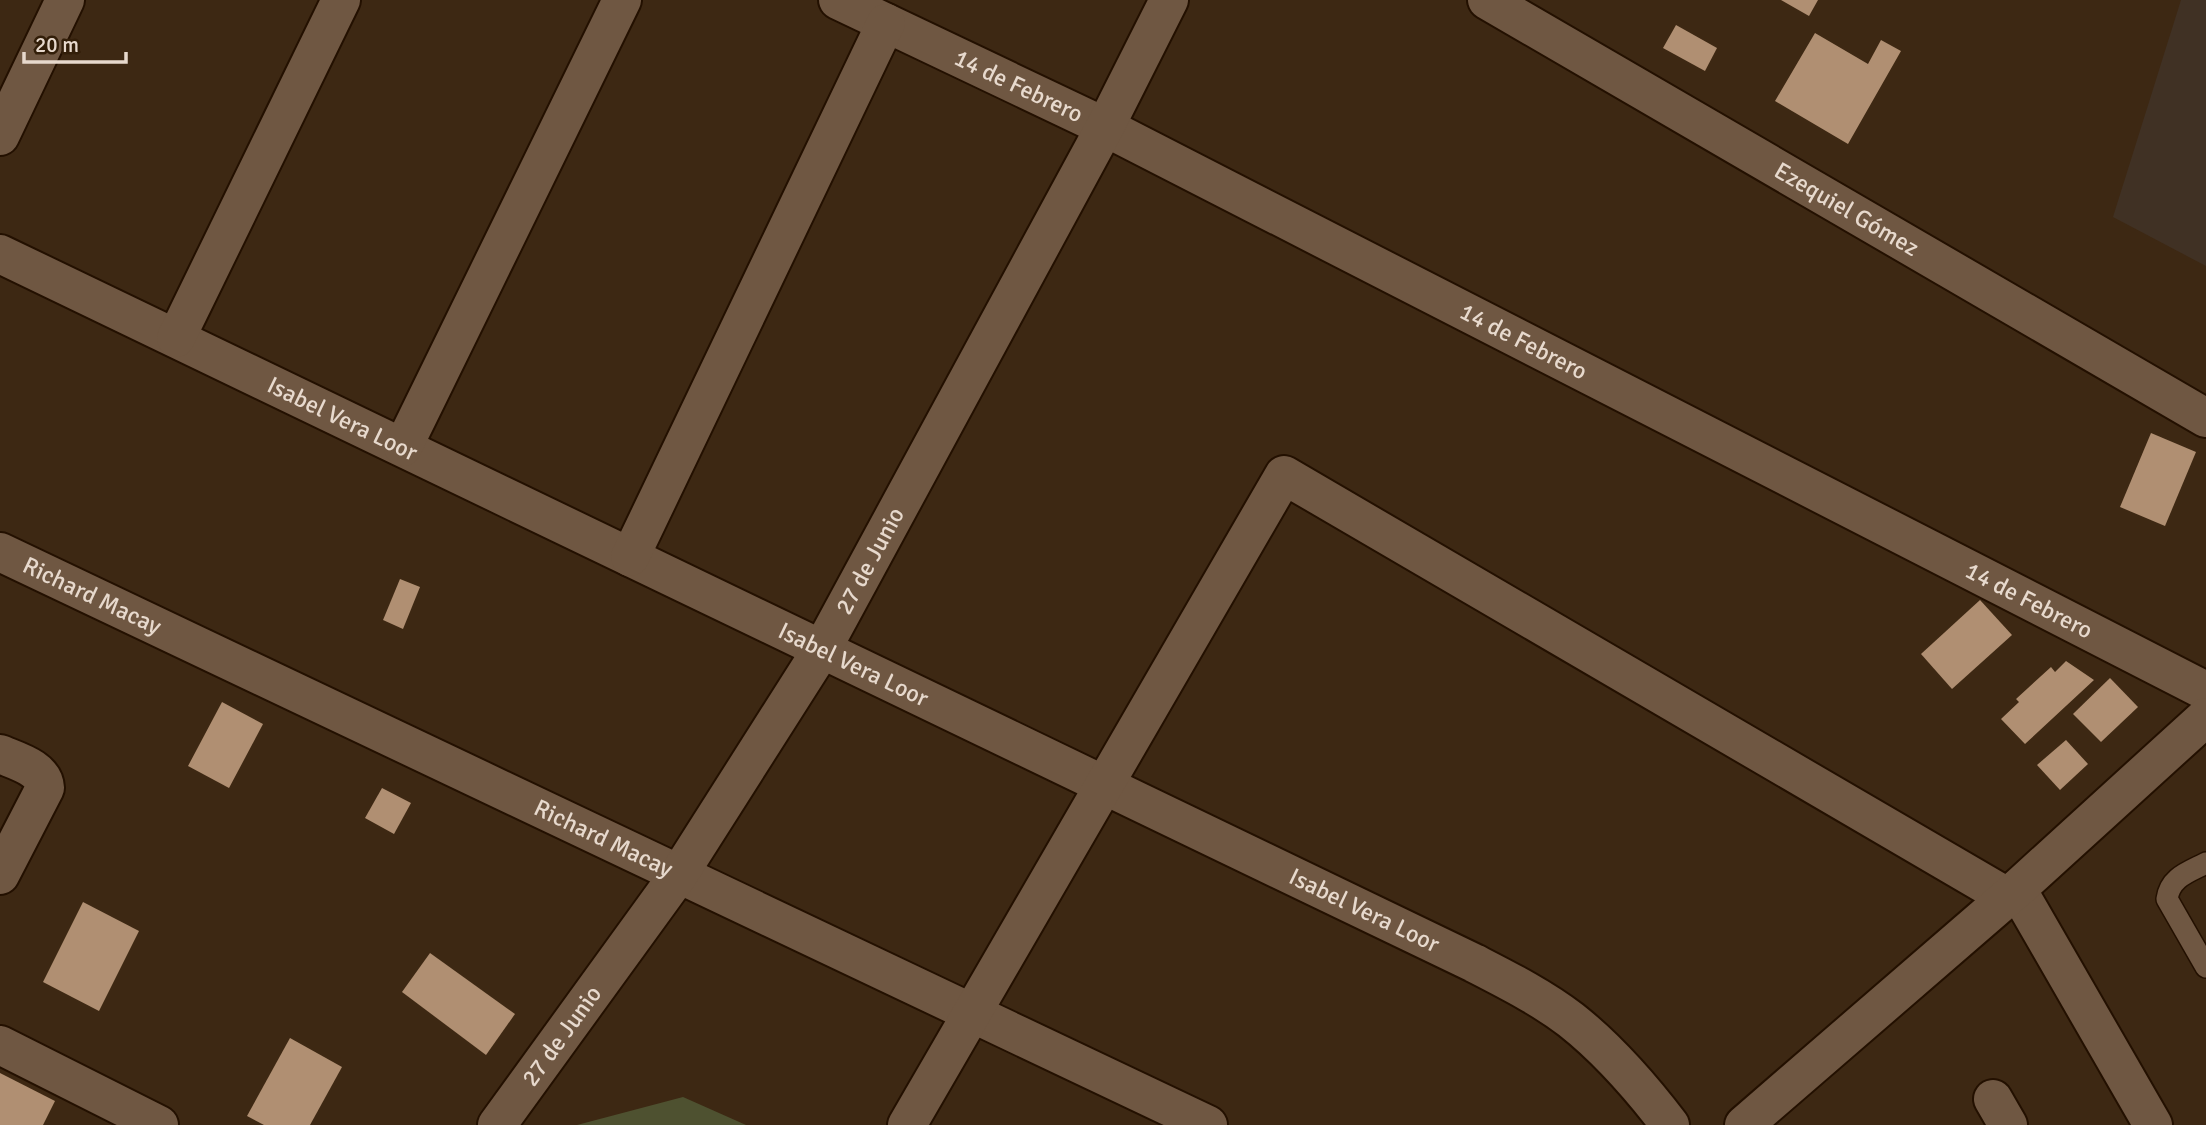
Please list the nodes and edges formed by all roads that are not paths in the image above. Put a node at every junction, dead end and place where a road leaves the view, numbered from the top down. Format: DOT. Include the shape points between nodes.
graph roads {
  1 [pos="65,0"];
  2 [pos="341,0"];
  3 [pos="622,0"];
  4 [pos="838,0"];
  5 [pos="1169,0"];
  6 [pos="1487,0"];
  7 [pos="886,23"];
  8 [pos="1105,127"];
  9 [pos="0,136"];
  10 [pos="0,254"];
  11 [pos="176,338"];
  12 [pos="2206,418"];
  13 [pos="403,447"];
  14 [pos="0,552"];
  15 [pos="630,557"];
  16 [pos="822,649"];
  17 [pos="2206,691"];
  18 [pos="2206,717"];
  19 [pos="0,754"];
  20 [pos="1104,785"];
  21 [pos="2206,863"];
  22 [pos="679,874"];
  23 [pos="0,875"];
  24 [pos="2012,893"];
  25 [pos="2206,967"];
  26 [pos="972,1012"];
  27 [pos="0,1045"];
  28 [pos="156,1124"];
  29 [pos="497,1125"];
  30 [pos="907,1125"];
  31 [pos="1208,1125"];
  32 [pos="1670,1125"];
  33 [pos="1744,1125"];
  34 [pos="2153,1125"];
  1 -- 9 [label="street"];
  2 -- 11 [label="street"];
  3 -- 13 [label="street"];
  4 -- 7 [label="street, 14 de Febrero"];
  5 -- 8 [label="street, 27 de Junio"];
  6 -- 12 [label="street, Ezequiel Gómez"];
  7 -- 8 [label="street, 14 de Febrero"];
  7 -- 15 [label="street"];
  8 -- 16 [label="street, 27 de Junio"];
  8 -- 17 [label="street, 14 de Febrero"];
  10 -- 11 [label="street, Isabel Vera Loor"];
  11 -- 13 [label="street, Isabel Vera Loor"];
  13 -- 15 [label="street, Isabel Vera Loor"];
  14 -- 22 [label="street, Richard Macay"];
  15 -- 16 [label="street, Isabel Vera Loor"];
  16 -- 20 [label="street, Isabel Vera Loor"];
  16 -- 22 [label="street, 27 de Junio"];
  18 -- 24 [label="street"];
  19 -- 23 [label="street" via="36,771 45,788"];
  20 -- 24 [label="street" via="1284,475"];
  20 -- 26 [label="street"];
  20 -- 32 [label="street, Isabel Vera Loor" via="1527,990 1571,1020 1613,1059"];
  21 -- 25 [label="lane" via="2175,879 2167,899"];
  22 -- 26 [label="street, Richard Macay"];
  22 -- 29 [label="street, 27 de Junio"];
  24 -- 33 [label="street"];
  24 -- 34 [label="street"];
  26 -- 30 [label="street"];
  26 -- 31 [label="street, Richard Macay"];
  27 -- 28 [label="street"];
}
